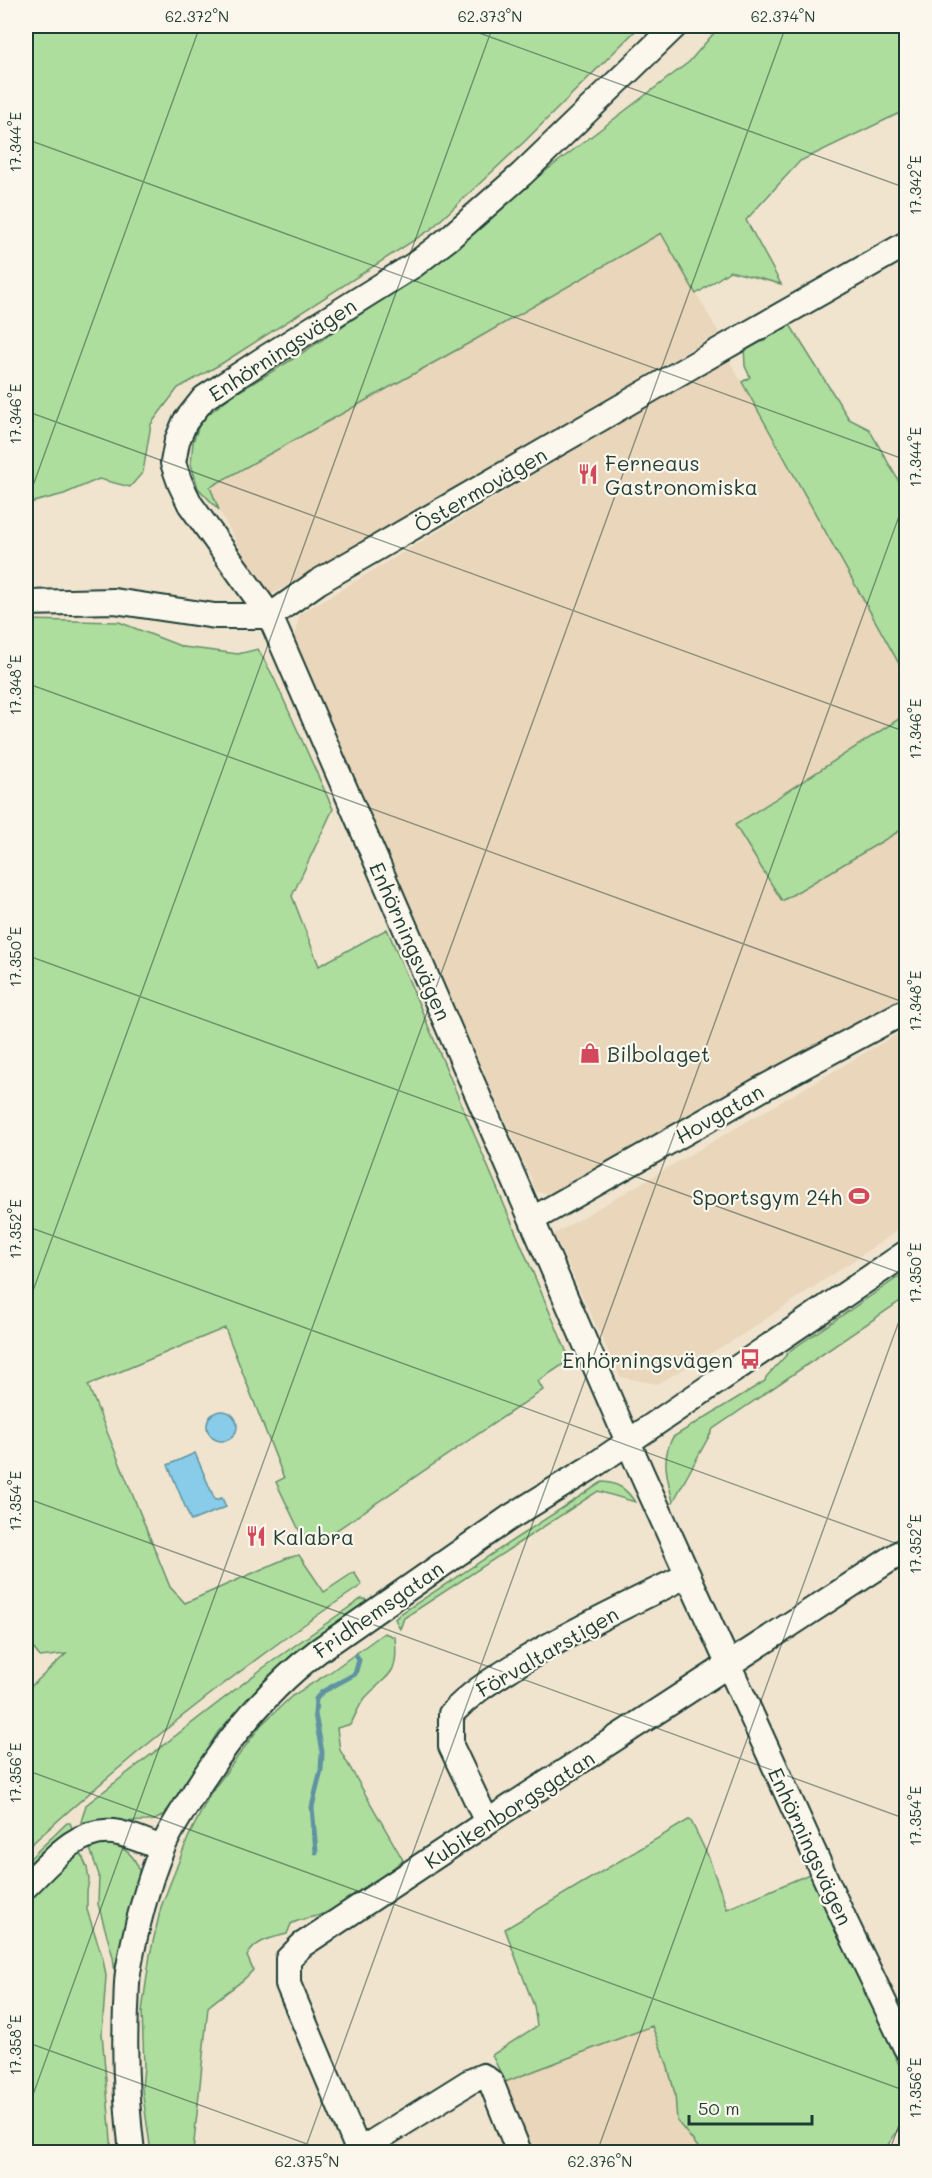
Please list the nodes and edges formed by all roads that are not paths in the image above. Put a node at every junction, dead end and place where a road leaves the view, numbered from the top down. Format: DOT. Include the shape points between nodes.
graph roads {
  1 [pos="675,26"];
  2 [pos="906,244"];
  3 [pos="26,603"];
  4 [pos="270,616"];
  5 [pos="906,1011"];
  6 [pos="533,1219"];
  7 [pos="906,1253"];
  8 [pos="629,1441"];
  9 [pos="906,1549"];
  10 [pos="688,1575"];
  11 [pos="728,1666"];
  12 [pos="487,1822"];
  13 [pos="162,1848"];
  14 [pos="26,1886"];
  15 [pos="906,2048"];
  16 [pos="132,2152"];
  17 [pos="358,2152"];
  18 [pos="519,2152"];
  1 -- 4 [label="street, Enhörningsvägen" via="522,174 448,239 414,265 204,398 184,422 173,463 180,483 190,504"];
  2 -- 4 [label="street, Östermovägen" via="318,582"];
  3 -- 4 [label="street" via="114,601 215,616"];
  4 -- 6 [label="street, Enhörningsvägen"];
  5 -- 6 [label="street, Hovgatan"];
  6 -- 8 [label="street, Enhörningsvägen"];
  7 -- 8 [label="street, Fridhemsgatan"];
  8 -- 10 [label="street, Enhörningsvägen"];
  8 -- 13 [label="street, Fridhemsgatan" via="509,1518 302,1663 250,1716 211,1764"];
  9 -- 11 [label="street, Kubikenborgsgatan"];
  10 -- 11 [label="street, Enhörningsvägen"];
  10 -- 12 [label="street, Förvaltarstigen" via="544,1648 471,1694 452,1714 451,1746"];
  11 -- 12 [label="street, Kubikenborgsgatan"];
  11 -- 15 [label="street, Enhörningsvägen"];
  12 -- 17 [label="street, Kubikenborgsgatan" via="302,1945 288,1959 288,1984"];
  13 -- 14 [label="street" via="114,1832 88,1835 59,1854"];
  13 -- 16 [label="street, Fridhemsgatan" via="128,1968 125,2038"];
  17 -- 18 [label="street" via="483,2076 491,2082"];
}
